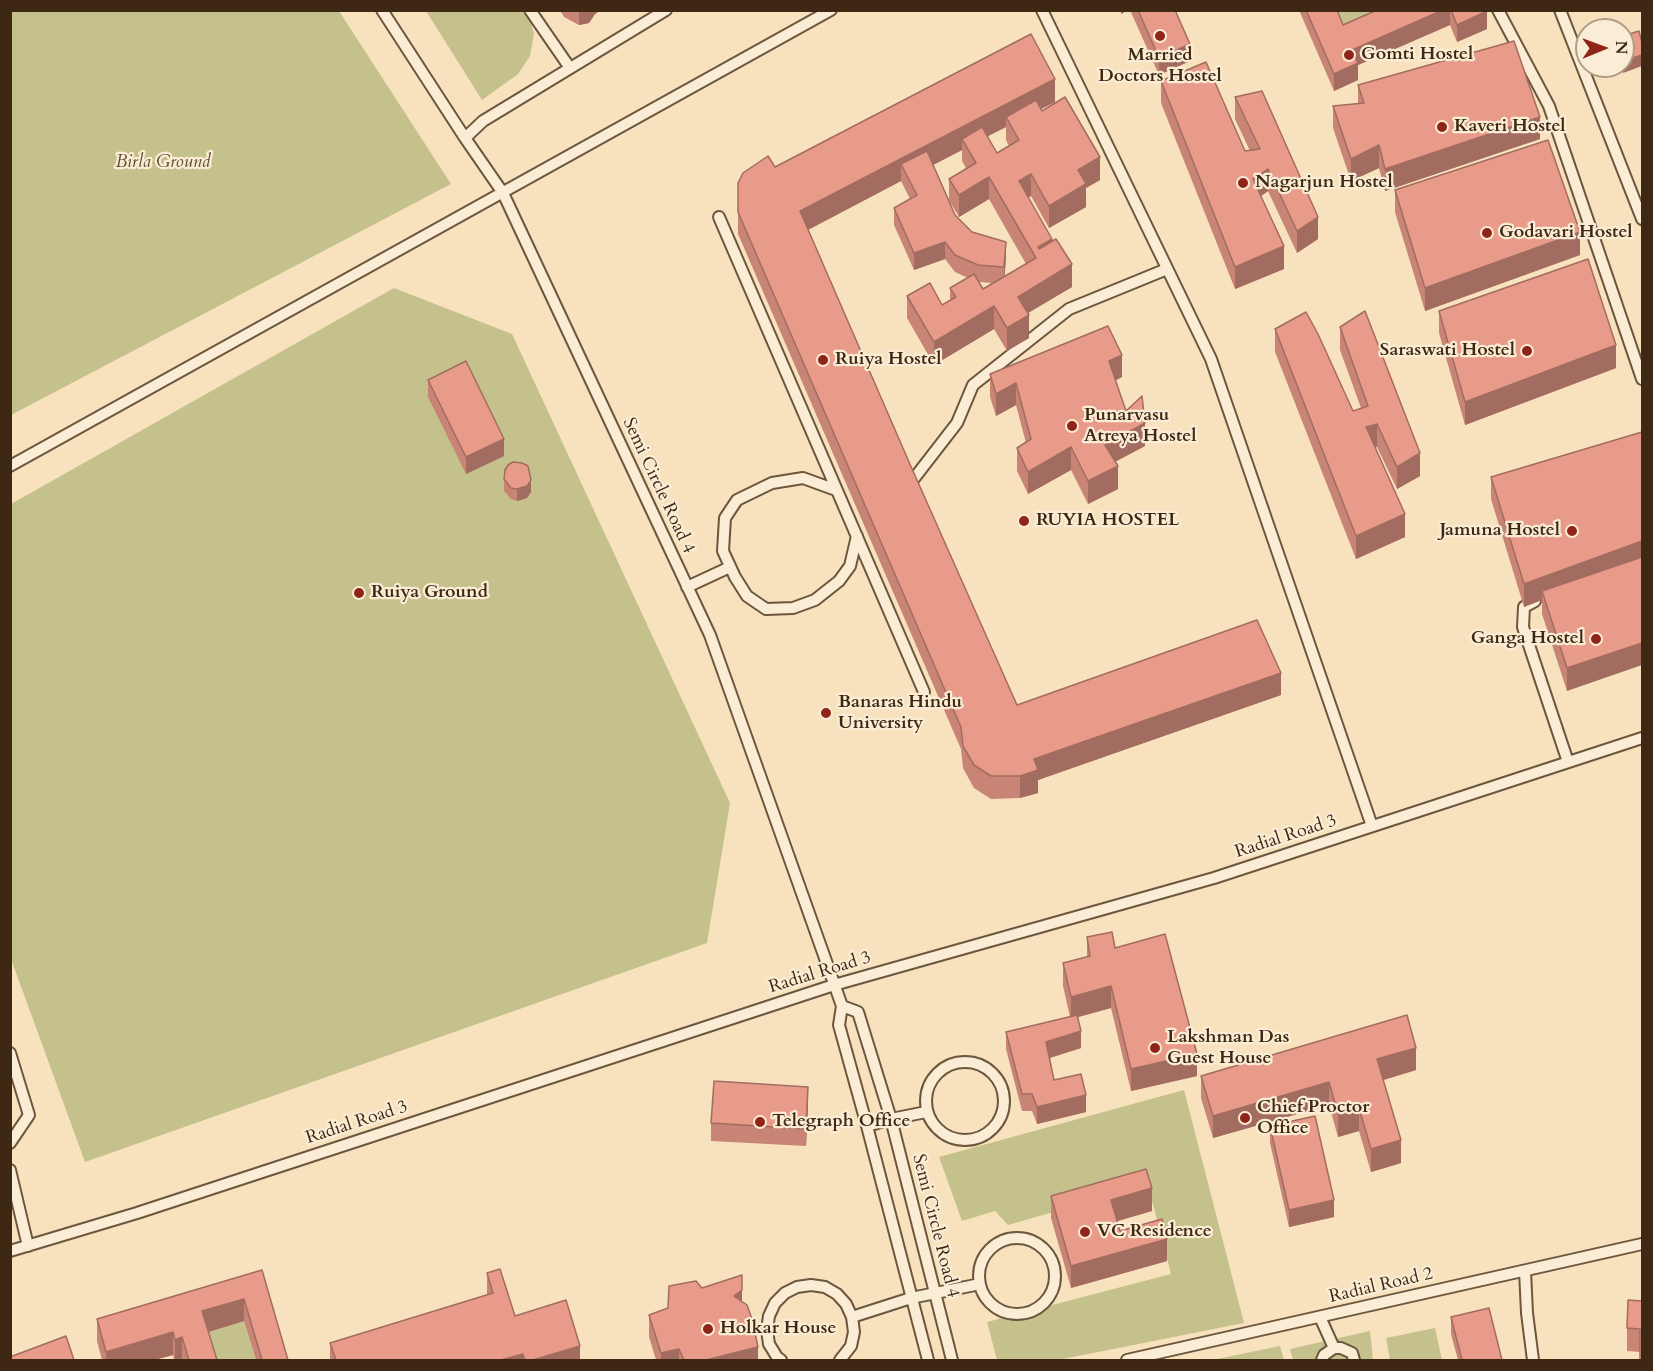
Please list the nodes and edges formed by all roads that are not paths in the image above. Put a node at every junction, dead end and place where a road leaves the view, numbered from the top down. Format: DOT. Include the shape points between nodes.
graph roads {
  1 [pos="382,10"];
  2 [pos="530,10"];
  3 [pos="666,10"];
  4 [pos="831,10"];
  5 [pos="1042,10"];
  6 [pos="1498,10"];
  7 [pos="1560,10"];
  8 [pos="570,68"];
  9 [pos="465,138"];
  10 [pos="503,193"];
  11 [pos="719,217"];
  12 [pos="1642,219"];
  13 [pos="1167,269"];
  14 [pos="1642,379"];
  15 [pos="10,466"];
  16 [pos="909,485"];
  17 [pos="836,490"];
  18 [pos="857,536"];
  19 [pos="730,567"];
  20 [pos="687,587"];
  21 [pos="1545,595"];
  22 [pos="924,692"];
  23 [pos="1642,738"];
  24 [pos="1568,762"];
  25 [pos="1372,826"];
  26 [pos="834,985"];
  27 [pos="842,1006"];
  28 [pos="10,1053"];
  29 [pos="926,1112"];
  30 [pos="891,1119"];
  31 [pos="867,1126"];
  32 [pos="10,1143"];
  33 [pos="10,1170"];
  34 [pos="1642,1244"];
  35 [pos="28,1246"];
  36 [pos="10,1251"];
  37 [pos="1525,1271"];
  38 [pos="980,1284"];
  39 [pos="935,1292"];
  40 [pos="911,1298"];
  41 [pos="852,1317"];
  42 [pos="1320,1317"];
  43 [pos="1334,1348"];
  44 [pos="781,1360"];
  45 [pos="840,1360"];
  46 [pos="928,1360"];
  47 [pos="952,1360"];
  48 [pos="1127,1360"];
  49 [pos="1322,1360"];
  50 [pos="1354,1360"];
  51 [pos="1533,1360"];
  1 -- 9 [label="lane, Semi Circle Road 4"];
  2 -- 8 [label="lane"];
  3 -- 8 [label="lane"];
  4 -- 10 [label="lane"];
  5 -- 13 [label="lane"];
  6 -- 14 [label="lane" via="1549,106"];
  7 -- 12 [label="lane"];
  8 -- 9 [label="lane" via="483,121"];
  9 -- 10 [label="lane, Semi Circle Road 4"];
  10 -- 15 [label="lane"];
  10 -- 20 [label="lane, Semi Circle Road 4"];
  11 -- 17 [label="lane"];
  13 -- 16 [label="lane" via="1069,309 973,385 957,423"];
  13 -- 25 [label="lane" via="1211,359"];
  17 -- 18 [label="lane" via="851,509"];
  17 -- 19 [label="lane" via="803,478 772,483 737,500 725,518 723,551"];
  18 -- 19 [label="lane" via="850,566 839,581 815,600 793,608 766,609 747,596"];
  18 -- 22 [label="lane"];
  19 -- 20 [label="lane"];
  20 -- 26 [label="lane, Semi Circle Road 4" via="710,635"];
  21 -- 24 [label="lane" via="1524,607 1523,627"];
  23 -- 24 [label="lane, Radial Road 3"];
  24 -- 25 [label="lane, Radial Road 3"];
  25 -- 26 [label="lane, Radial Road 3" via="1214,878"];
  26 -- 27 [label="lane, Semi Circle Road 4"];
  26 -- 35 [label="lane, Radial Road 3"];
  27 -- 30 [label="lane, Semi Circle Road 4" via="858,1012"];
  27 -- 31 [label="lane, Semi Circle Road 4" via="839,1025"];
  28 -- 32 [label="lane" via="29,1115"];
  29 -- 29 [label="lane" via="940,1132 963,1141 975,1140 996,1126 1002,1115 1003,1090 998,1079 979,1064 954,1063 943,1068 927,1087"];
  29 -- 30 [label="lane"];
  30 -- 31 [label="lane"];
  30 -- 39 [label="lane, Semi Circle Road 4"];
  31 -- 40 [label="lane, Semi Circle Road 4"];
  33 -- 35 [label="lane"];
  34 -- 37 [label="lane, Radial Road 2"];
  35 -- 36 [label="lane, Radial Road 3"];
  37 -- 42 [label="lane, Radial Road 2"];
  37 -- 51 [label="lane"];
  38 -- 38 [label="lane" via="994,1306 1019,1315 1043,1304 1051,1294 1055,1268 1043,1247 1027,1239 1009,1239 988,1251 979,1272"];
  38 -- 39 [label="lane"];
  39 -- 40 [label="lane"];
  39 -- 47 [label="lane, Semi Circle Road 4"];
  40 -- 41 [label="lane"];
  40 -- 46 [label="lane, Semi Circle Road 4"];
  41 -- 44 [label="lane" via="837,1294 825,1287 797,1287 784,1293 769,1316 767,1330 769,1344"];
  41 -- 45 [label="lane" via="854,1332"];
  42 -- 43 [label="lane"];
  42 -- 48 [label="lane, Radial Road 2"];
  43 -- 49 [label="lane"];
  43 -- 50 [label="lane" via="1352,1353"];
}
